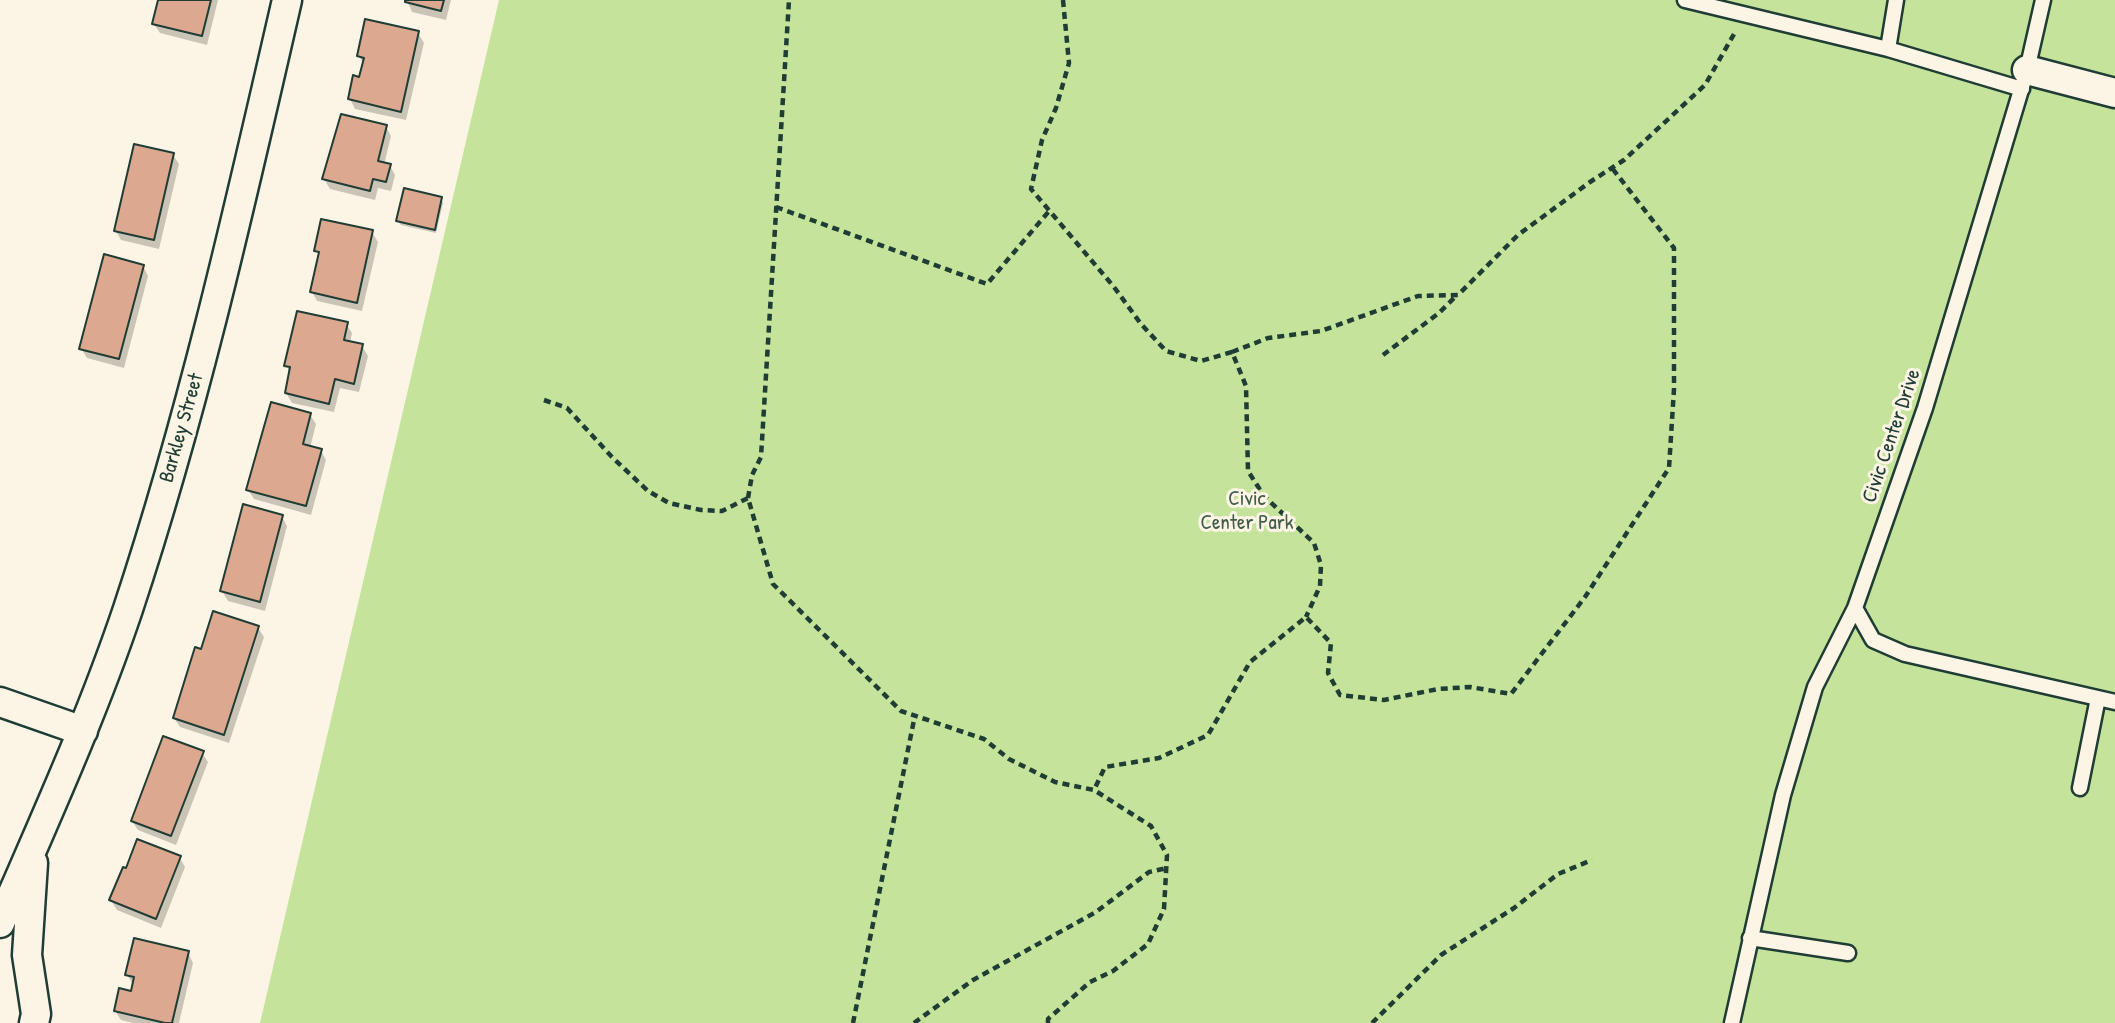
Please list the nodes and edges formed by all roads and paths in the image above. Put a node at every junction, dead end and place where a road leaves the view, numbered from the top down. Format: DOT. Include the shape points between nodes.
graph roads {
  1 [pos="287,0"];
  2 [pos="789,0"];
  3 [pos="1063,0"];
  4 [pos="1685,0"];
  5 [pos="1896,0"];
  6 [pos="2043,0"];
  7 [pos="1742,14"];
  8 [pos="1888,48"];
  9 [pos="2024,79"];
  10 [pos="2115,93"];
  11 [pos="1612,168"];
  12 [pos="776,207"];
  13 [pos="1050,210"];
  14 [pos="1458,295"];
  15 [pos="1232,352"];
  16 [pos="1384,355"];
  17 [pos="544,400"];
  18 [pos="748,498"];
  19 [pos="1855,608"];
  20 [pos="1306,617"];
  21 [pos="2098,698"];
  22 [pos="0,702"];
  23 [pos="2115,702"];
  24 [pos="915,715"];
  25 [pos="83,731"];
  26 [pos="2080,788"];
  27 [pos="1094,790"];
  28 [pos="34,843"];
  29 [pos="1592,860"];
  30 [pos="1167,868"];
  31 [pos="0,923"];
  32 [pos="1750,938"];
  33 [pos="1848,953"];
  34 [pos="34,1023"];
  35 [pos="853,1023"];
  36 [pos="914,1023"];
  37 [pos="1048,1023"];
  38 [pos="1372,1023"];
  39 [pos="1731,1023"];
  1 -- 25 [label="street, Barkley Street" via="191,398 127,611"];
  2 -- 12 [label="path"];
  3 -- 13 [label="path" via="1069,63 1042,140 1031,190"];
  4 -- 7 [label="lane"];
  5 -- 8 [label="lane"];
  6 -- 9 [label="lane, Civic Center Drive"];
  7 -- 8 [label="lane"];
  7 -- 11 [label="path" via="1704,85"];
  8 -- 9 [label="lane"];
  9 -- 10 [label="street"];
  9 -- 19 [label="lane, Civic Center Drive" via="1925,408"];
  11 -- 14 [label="path" via="1518,235"];
  11 -- 20 [label="path" via="1674,248 1669,468 1585,597 1511,694 1470,687 1438,688 1384,700 1340,695 1328,673 1331,643"];
  12 -- 13 [label="path" via="987,284"];
  12 -- 18 [label="path" via="761,457"];
  13 -- 15 [label="path" via="1166,351 1201,361"];
  14 -- 15 [label="path" via="1418,296 1321,331 1268,338"];
  14 -- 16 [label="path"];
  15 -- 20 [label="path" via="1246,386 1248,471 1264,496 1314,543 1321,565 1320,586"];
  17 -- 18 [label="path" via="567,408 621,466 669,503 722,511"];
  18 -- 24 [label="path" via="773,584 901,711"];
  19 -- 21 [label="lane" via="1873,640 1905,654"];
  19 -- 32 [label="lane, Civic Center Drive" via="1815,687 1783,795"];
  20 -- 27 [label="path" via="1250,662 1208,735 1159,758 1105,767"];
  21 -- 23 [label="lane"];
  21 -- 26 [label="lane"];
  22 -- 25 [label="street"];
  24 -- 27 [label="path" via="984,739 1009,759 1055,782"];
  24 -- 35 [label="path"];
  25 -- 28 [label="street, Barkley Street"];
  27 -- 30 [label="path" via="1151,826 1167,855"];
  28 -- 31 [label="street, Barkley Street"];
  28 -- 34 [label="street, Barkley Street" via="27,955"];
  29 -- 38 [label="path" via="1558,874 1441,955"];
  30 -- 36 [label="path" via="1149,872 1096,912 973,980"];
  30 -- 37 [label="path" via="1164,909 1149,944 1090,982"];
  32 -- 33 [label="lane"];
  32 -- 39 [label="lane, Civic Center Drive"];
}
